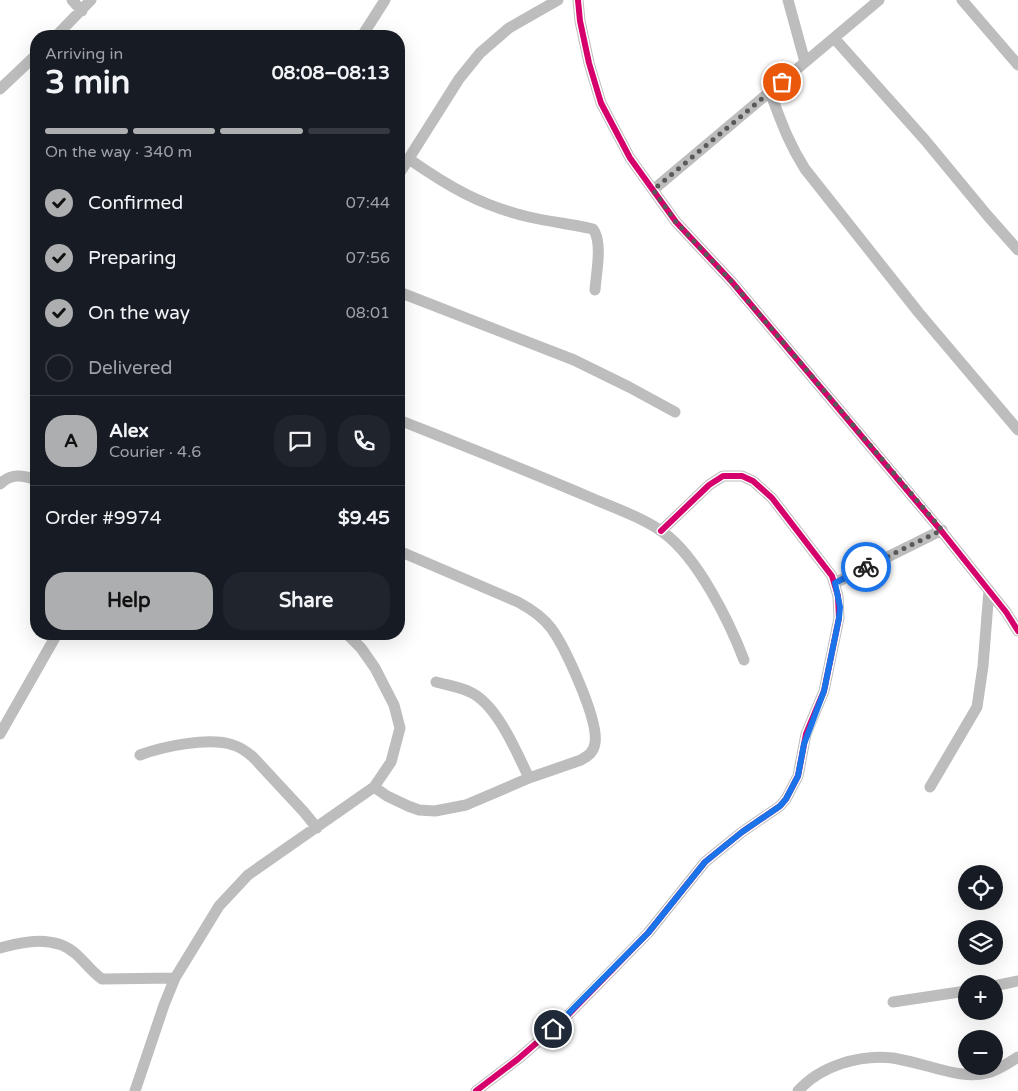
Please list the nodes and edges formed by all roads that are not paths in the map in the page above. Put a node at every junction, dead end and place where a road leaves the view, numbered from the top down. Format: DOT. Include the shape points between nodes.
graph roads {
  1 [pos="72,0"];
  2 [pos="91,0"];
  3 [pos="385,0"];
  4 [pos="558,0"];
  5 [pos="578,0"];
  6 [pos="788,0"];
  7 [pos="879,0"];
  8 [pos="962,0"];
  9 [pos="82,11"];
  10 [pos="62,30"];
  11 [pos="366,30"];
  12 [pos="834,38"];
  13 [pos="30,60"];
  14 [pos="805,62"];
  15 [pos="1018,65"];
  16 [pos="0,88"];
  17 [pos="770,92"];
  18 [pos="409,159"];
  19 [pos="405,165"];
  20 [pos="653,190"];
  21 [pos="1018,250"];
  22 [pos="595,290"];
  23 [pos="405,294"];
  24 [pos="675,412"];
  25 [pos="405,422"];
  26 [pos="1018,430"];
  27 [pos="30,478"];
  28 [pos="0,484"];
  29 [pos="942,530"];
  30 [pos="661,531"];
  31 [pos="405,554"];
  32 [pos="835,583"];
  33 [pos="989,590"];
  34 [pos="1018,630"];
  35 [pos="54,640"];
  36 [pos="353,640"];
  37 [pos="744,660"];
  38 [pos="436,682"];
  39 [pos="0,734"];
  40 [pos="140,755"];
  41 [pos="529,778"];
  42 [pos="930,786"];
  43 [pos="374,787"];
  44 [pos="317,828"];
  45 [pos="0,948"];
  46 [pos="175,978"];
  47 [pos="1018,981"];
  48 [pos="1003,984"];
  49 [pos="958,992"];
  50 [pos="893,1002"];
  51 [pos="1018,1057"];
  52 [pos="135,1091"];
  53 [pos="476,1091"];
  54 [pos="798,1091"];
  1 -- 9 [label="street"];
  2 -- 9 [label="street"];
  3 -- 11 [label="street"];
  4 -- 18 [label="street" via="509,28 480,53 459,79"];
  5 -- 20 [label="street" via="589,63 602,103 630,158"];
  6 -- 14 [label="street"];
  7 -- 12 [label="street"];
  8 -- 15 [label="street"];
  9 -- 10 [label="street"];
  12 -- 14 [label="street"];
  12 -- 21 [label="street"];
  13 -- 16 [label="street"];
  14 -- 17 [label="street"];
  17 -- 20 [label="street"];
  17 -- 26 [label="street" via="792,148 806,169 919,313"];
  18 -- 19 [label="street"];
  18 -- 22 [label="street" via="453,189 488,205 528,217 594,229 598,245"];
  20 -- 29 [label="street" via="676,222 732,282"];
  23 -- 24 [label="street" via="574,360"];
  25 -- 30 [label="street" via="536,475"];
  27 -- 28 [label="street" via="17,475"];
  29 -- 32 [label="street"];
  29 -- 33 [label="street"];
  30 -- 32 [label="street" via="709,485 724,476 742,476 772,498 809,543"];
  30 -- 37 [label="street" via="682,551 719,605"];
  31 -- 41 [label="street" via="536,612 561,643 593,725 595,743 581,760"];
  32 -- 53 [label="street" via="840,607 824,691 804,744 798,776 786,799 705,862 648,933 564,1019"];
  33 -- 34 [label="street"];
  33 -- 42 [label="street" via="977,707"];
  35 -- 39 [label="street"];
  36 -- 43 [label="street" via="375,668 389,694 400,728 391,762"];
  38 -- 41 [label="street" via="471,692 489,706"];
  40 -- 44 [label="street" via="194,743 233,745 253,757"];
  41 -- 43 [label="street" via="466,805 429,811 396,801"];
  43 -- 44 [label="street"];
  44 -- 46 [label="street" via="235,887"];
  45 -- 46 [label="street" via="22,942 47,942 75,952 102,979"];
  46 -- 52 [label="street"];
  47 -- 48 [label="street"];
  49 -- 50 [label="street"];
  51 -- 54 [label="street" via="1001,1068 972,1074 892,1058 861,1059 828,1070"];
}
